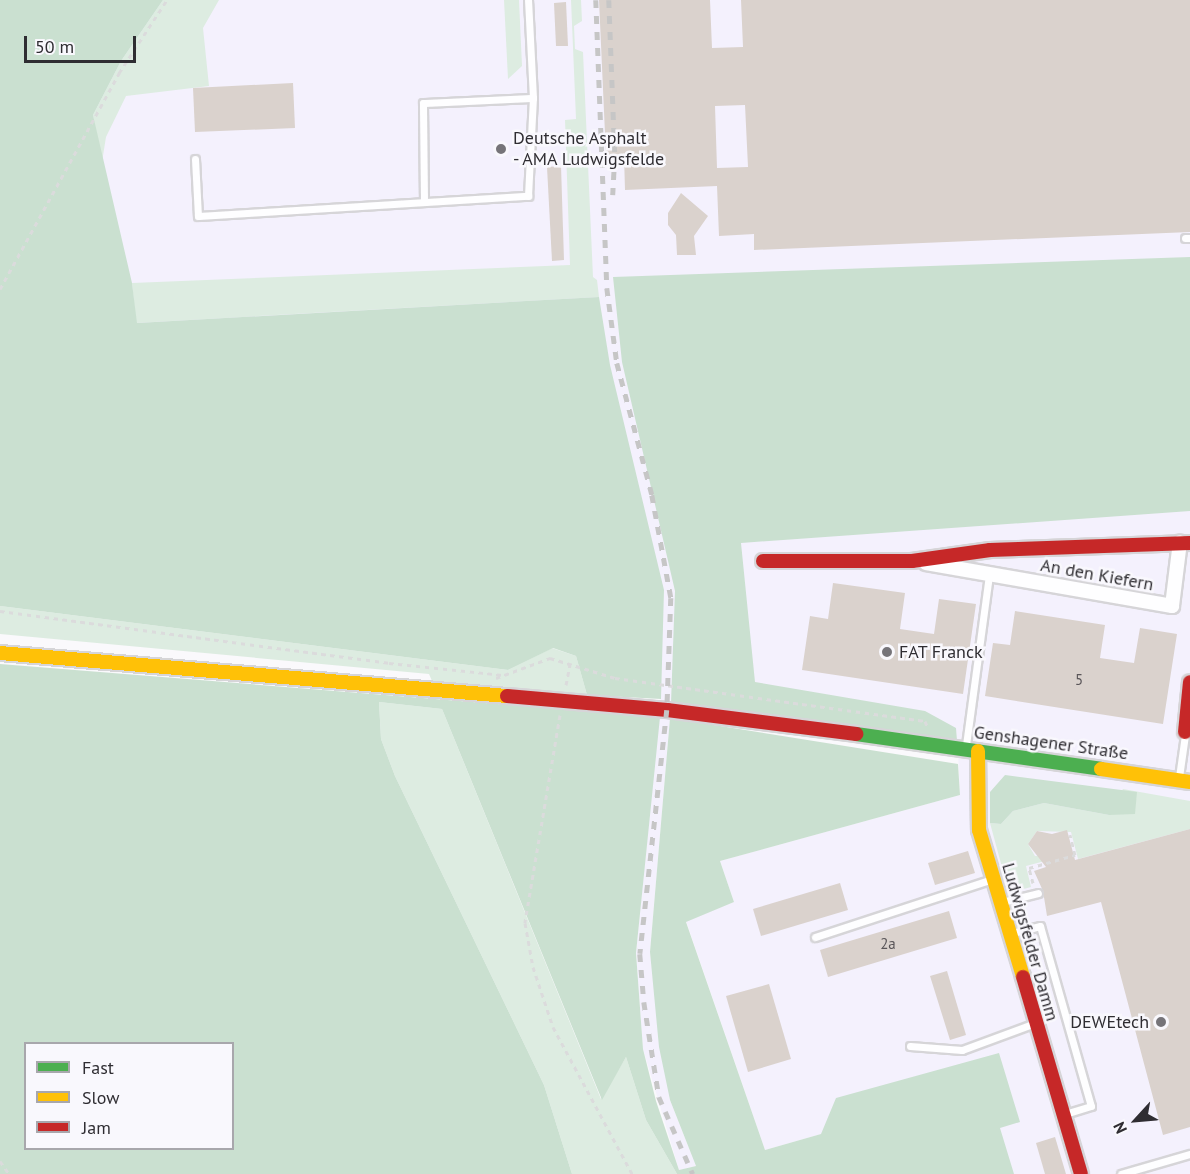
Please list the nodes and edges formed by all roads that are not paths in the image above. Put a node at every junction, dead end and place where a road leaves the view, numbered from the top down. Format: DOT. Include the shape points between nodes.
graph roads {
  1 [pos="528,0"];
  2 [pos="533,98"];
  3 [pos="195,159"];
  4 [pos="424,201"];
  5 [pos="1185,543"];
  6 [pos="990,550"];
  7 [pos="763,561"];
  8 [pos="912,561"];
  9 [pos="989,575"];
  10 [pos="0,653"];
  11 [pos="1190,681"];
  12 [pos="1185,732"];
  13 [pos="972,750"];
  14 [pos="1184,781"];
  15 [pos="992,879"];
  16 [pos="1037,893"];
  17 [pos="999,903"];
  18 [pos="1008,935"];
  19 [pos="814,937"];
  20 [pos="1035,1023"];
  21 [pos="910,1046"];
  22 [pos="1062,1114"];
  23 [pos="1190,1154"];
  24 [pos="1081,1174"];
  25 [pos="1121,1174"];
  1 -- 2 [label="lane"];
  2 -- 4 [label="lane" via="528,196"];
  2 -- 4 [label="lane" via="423,103"];
  3 -- 4 [label="lane" via="198,216"];
  5 -- 6 [label="main road, An den Kiefern"];
  5 -- 9 [label="street, An den Kiefern" via="1172,606"];
  6 -- 8 [label="main road, An den Kiefern"];
  6 -- 9 [label="street"];
  7 -- 8 [label="main road, An den Kiefern"];
  8 -- 9 [label="street, An den Kiefern"];
  9 -- 13 [label="lane"];
  10 -- 13 [label="main road, Genshagener Straße" via="667,710"];
  11 -- 12 [label="main road"];
  12 -- 14 [label="lane"];
  13 -- 14 [label="main road, Genshagener Straße"];
  13 -- 15 [label="main road, Ludwigsfelder Damm" via="979,830"];
  15 -- 17 [label="main road, Ludwigsfelder Damm"];
  15 -- 19 [label="lane"];
  16 -- 17 [label="lane"];
  17 -- 18 [label="main road, Ludwigsfelder Damm"];
  18 -- 20 [label="main road, Ludwigsfelder Damm"];
  18 -- 22 [label="lane" via="1040,926 1091,1106"];
  20 -- 21 [label="lane" via="962,1050"];
  20 -- 22 [label="main road, Ludwigsfelder Damm"];
  22 -- 24 [label="main road, Ludwigsfelder Damm"];
  23 -- 25 [label="lane"];
}
